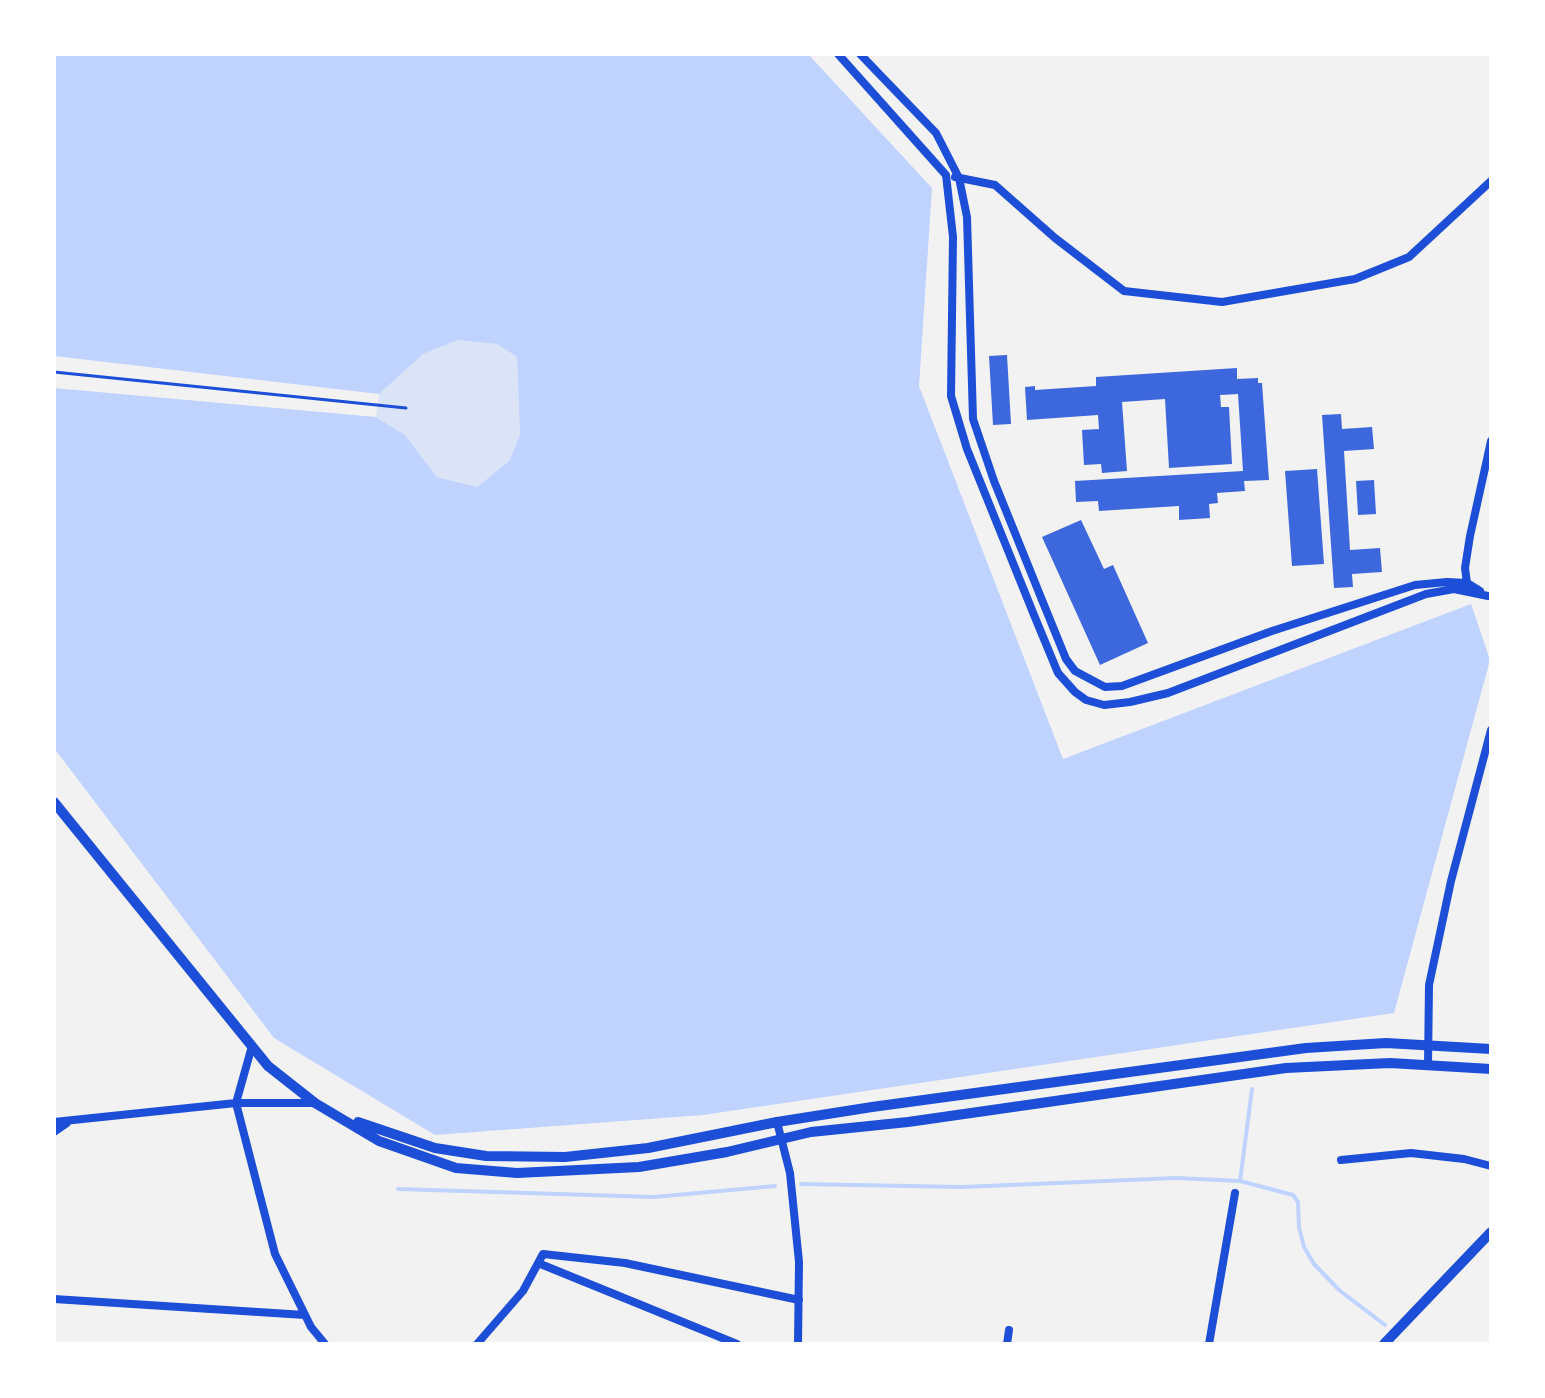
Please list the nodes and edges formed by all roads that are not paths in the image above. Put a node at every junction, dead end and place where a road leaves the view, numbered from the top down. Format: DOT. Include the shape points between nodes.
graph roads {
  1 [pos="838,54"];
  2 [pos="860,54"];
  3 [pos="946,175"];
  4 [pos="959,178"];
  5 [pos="1491,181"];
  6 [pos="1491,441"];
  7 [pos="1467,583"];
  8 [pos="1490,598"];
  9 [pos="1491,730"];
  10 [pos="54,802"];
  11 [pos="252,1046"];
  12 [pos="1428,1047"];
  13 [pos="1491,1049"];
  14 [pos="1428,1064"];
  15 [pos="1491,1069"];
  16 [pos="236,1103"];
  17 [pos="315,1103"];
  18 [pos="330,1111"];
  19 [pos="54,1122"];
  20 [pos="68,1122"];
  21 [pos="777,1122"];
  22 [pos="54,1132"];
  23 [pos="781,1138"];
  24 [pos="1341,1160"];
  25 [pos="1491,1166"];
  26 [pos="1235,1193"];
  27 [pos="1491,1232"];
  28 [pos="538,1263"];
  29 [pos="54,1299"];
  30 [pos="799,1300"];
  31 [pos="305,1315"];
  32 [pos="1009,1330"];
  33 [pos="325,1344"];
  34 [pos="477,1344"];
  35 [pos="737,1344"];
  36 [pos="798,1344"];
  37 [pos="1007,1344"];
  38 [pos="1209,1344"];
  39 [pos="1384,1344"];
  1 -- 3 [label="street"];
  2 -- 4 [label="street" via="936,133"];
  3 -- 4 [label="street"];
  3 -- 8 [label="street" via="953,237 951,396 967,449 1058,673 1075,692 1104,705 1130,702 1168,693 1426,594 1454,589"];
  4 -- 5 [label="street" via="995,185 1124,291 1222,302 1355,279 1409,257"];
  4 -- 7 [label="street" via="967,217 973,419 1075,671 1105,687 1122,686 1376,595 1415,585"];
  6 -- 7 [label="street" via="1465,568"];
  7 -- 8 [label="street"];
  9 -- 12 [label="street" via="1429,985"];
  10 -- 11 [label="street"];
  11 -- 16 [label="street"];
  11 -- 17 [label="street" via="268,1066"];
  12 -- 13 [label="street"];
  12 -- 14 [label="street"];
  12 -- 21 [label="street" via="1386,1043 1306,1048"];
  14 -- 15 [label="street"];
  14 -- 23 [label="street" via="1286,1068"];
  16 -- 17 [label="street"];
  16 -- 20 [label="street"];
  16 -- 31 [label="street" via="275,1254"];
  17 -- 18 [label="street"];
  18 -- 21 [label="street" via="435,1148 486,1156 565,1157 648,1148"];
  18 -- 23 [label="street" via="398,1149 456,1168 517,1173 639,1167"];
  19 -- 20 [label="street"];
  20 -- 22 [label="street"];
  21 -- 23 [label="street"];
  23 -- 30 [label="street" via="790,1173"];
  24 -- 25 [label="street" via="1411,1153"];
  26 -- 38 [label="street"];
  27 -- 39 [label="street"];
  28 -- 30 [label="street" via="543,1254 625,1263"];
  28 -- 34 [label="street" via="523,1291"];
  28 -- 35 [label="street"];
  29 -- 31 [label="street"];
  30 -- 36 [label="street"];
  31 -- 33 [label="street"];
  32 -- 37 [label="street"];
}
